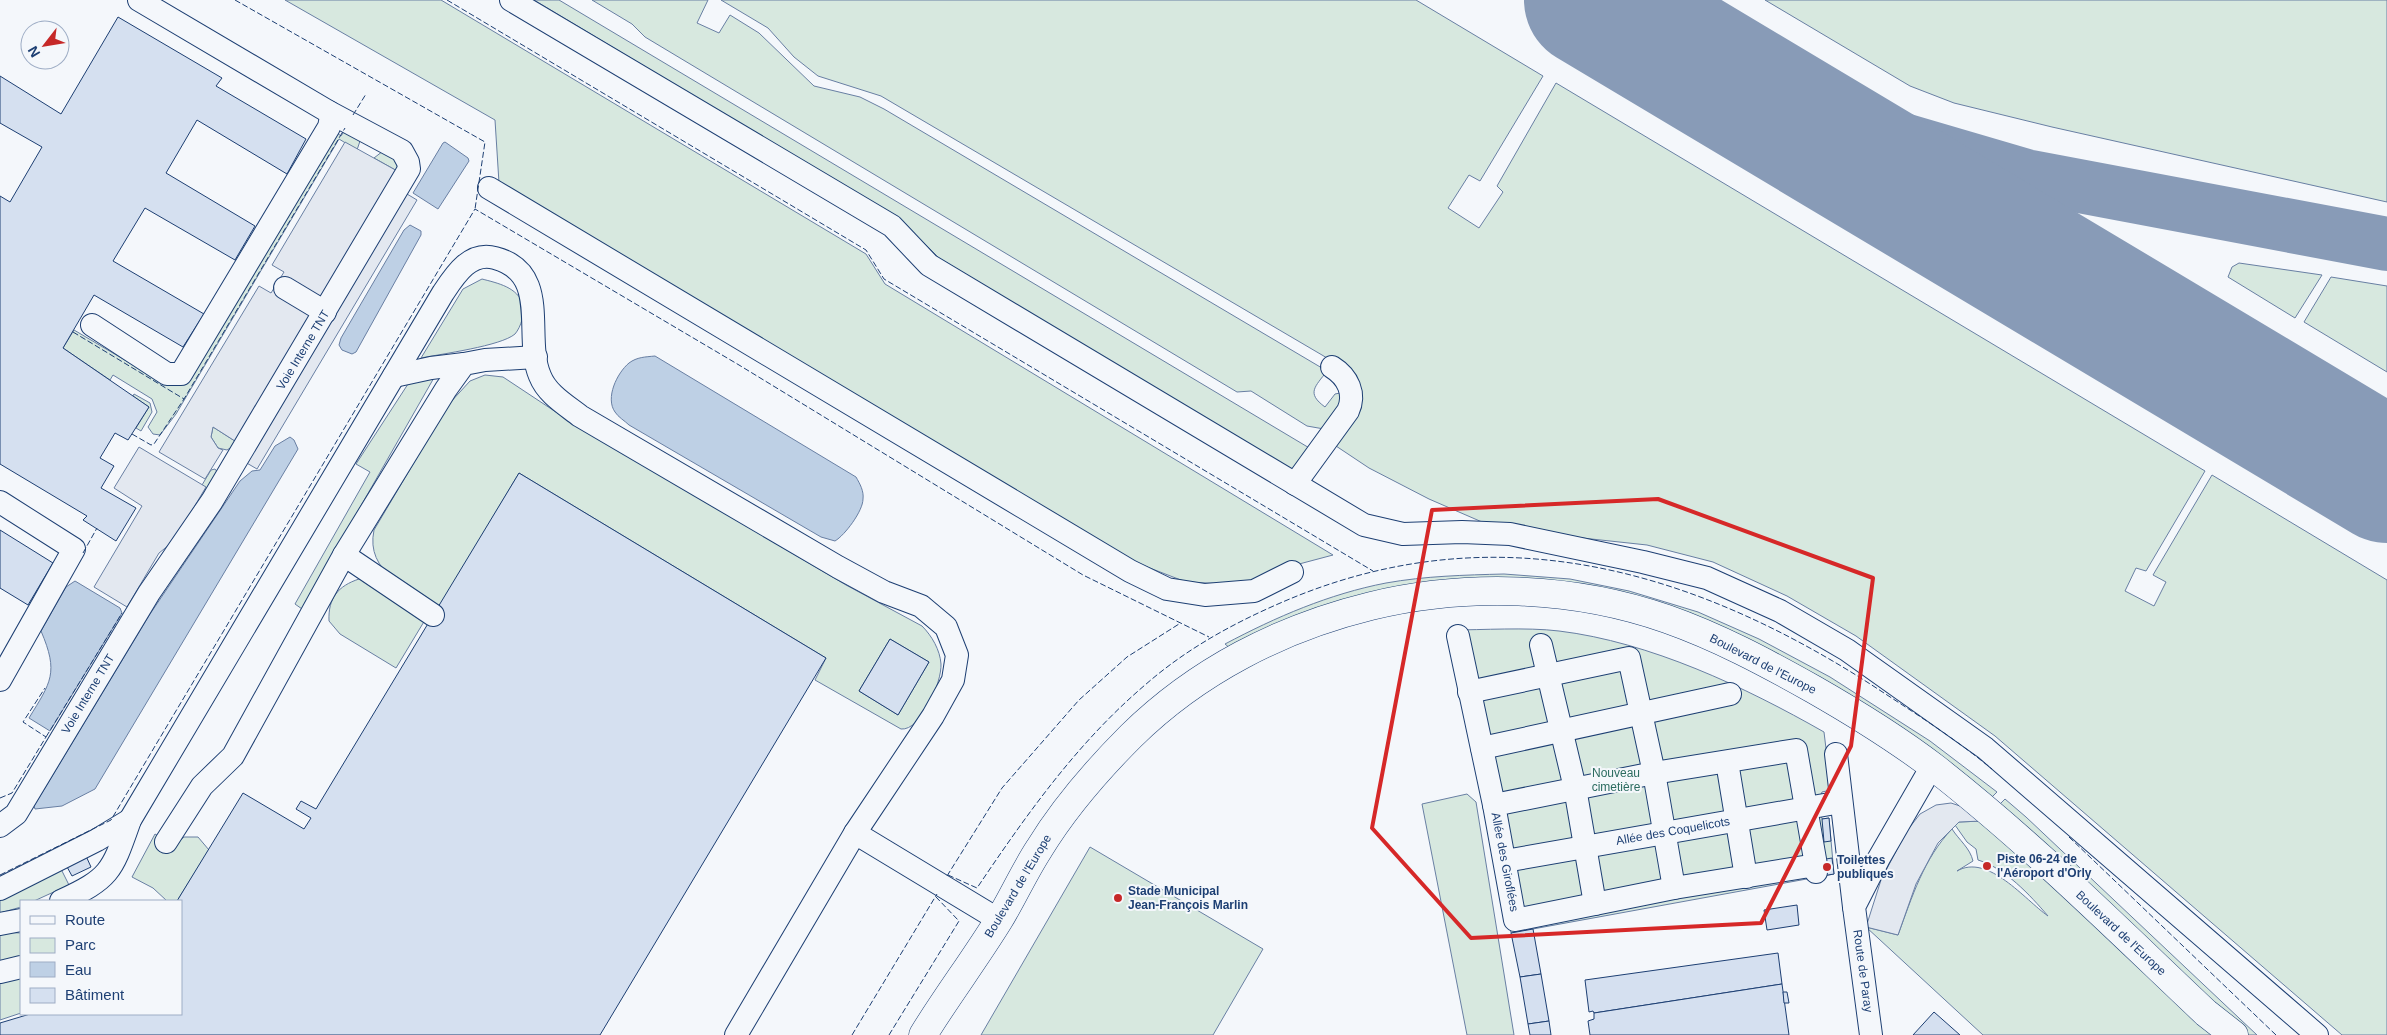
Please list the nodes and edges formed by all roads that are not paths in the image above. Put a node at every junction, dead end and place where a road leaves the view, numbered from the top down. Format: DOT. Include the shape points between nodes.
graph roads {
  1 [pos="140,0"];
  2 [pos="511,0"];
  3 [pos="329,112"];
  4 [pos="489,188"];
  5 [pos="285,288"];
  6 [pos="325,312"];
  7 [pos="92,325"];
  8 [pos="536,357"];
  9 [pos="464,364"];
  10 [pos="1332,367"];
  11 [pos="394,376"];
  12 [pos="1295,484"];
  13 [pos="0,502"];
  14 [pos="344,555"];
  15 [pos="1292,572"];
  16 [pos="433,615"];
  17 [pos="1458,636"];
  18 [pos="1541,645"];
  19 [pos="1548,675"];
  20 [pos="0,680"];
  21 [pos="1470,692"];
  22 [pos="1730,694"];
  23 [pos="1641,714"];
  24 [pos="1562,731"];
  25 [pos="1482,748"];
  26 [pos="1836,754"];
  27 [pos="1727,762"];
  28 [pos="1932,766"];
  29 [pos="1654,773"];
  30 [pos="1575,788"];
  31 [pos="1842,802"];
  32 [pos="22,803"];
  33 [pos="1494,805"];
  34 [pos="1808,807"];
  35 [pos="0,814"];
  36 [pos="130,820"];
  37 [pos="1736,820"];
  38 [pos="0,826"];
  39 [pos="1664,832"];
  40 [pos="855,833"];
  41 [pos="166,842"];
  42 [pos="1585,846"];
  43 [pos="1505,861"];
  44 [pos="1746,877"];
  45 [pos="1674,888"];
  46 [pos="0,889"];
  47 [pos="63,900"];
  48 [pos="1595,904"];
  49 [pos="1854,907"];
  50 [pos="998,920"];
  51 [pos="20,967"];
  52 [pos="0,972"];
  53 [pos="2206,1013"];
  54 [pos="736,1035"];
  55 [pos="923,1035"];
  56 [pos="1871,1035"];
  57 [pos="2225,1035"];
  58 [pos="2234,1035"];
  59 [pos="2317,1035"];
  1 -- 3 [label="street, Voie Interne TNT"];
  2 -- 12 [label="street" via="892,226 929,265"];
  3 -- 6 [label="street, Voie Interne TNT" via="402,151 409,169"];
  3 -- 7 [label="street" via="329,127 181,374 167,374"];
  4 -- 15 [label="street" via="1130,571 1167,589 1205,595 1254,591"];
  5 -- 6 [label="street"];
  6 -- 32 [label="street, Voie Interne TNT" via="212,501 149,593"];
  8 -- 9 [label="street"];
  8 -- 11 [label="street" via="528,285 519,270 489,256 476,258 454,277"];
  8 -- 40 [label="street" via="539,376 548,390 580,416 838,568 884,592 921,606 946,627 956,655 954,680"];
  9 -- 11 [label="street"];
  9 -- 14 [label="street"];
  10 -- 12 [label="street" via="1344,376 1352,393 1352,402"];
  11 -- 36 [label="street"];
  12 -- 59 [label="street" via="1364,524 1403,534 1510,534 1707,578 1780,611 1847,650 1985,748"];
  13 -- 20 [label="street" via="74,549"];
  14 -- 16 [label="street"];
  14 -- 41 [label="street" via="233,756 202,786"];
  17 -- 21 [label="street"];
  18 -- 19 [label="street"];
  19 -- 21 [label="street"];
  19 -- 23 [label="street" via="1629,658"];
  19 -- 24 [label="street"];
  21 -- 25 [label="street"];
  22 -- 23 [label="street"];
  23 -- 24 [label="street"];
  23 -- 29 [label="street"];
  24 -- 25 [label="street"];
  24 -- 30 [label="street"];
  25 -- 33 [label="street"];
  26 -- 31 [label="street, Route de Paray"];
  27 -- 29 [label="street, Allée des Giroflées"];
  27 -- 34 [label="street, Allée des Giroflées" via="1796,750"];
  27 -- 37 [label="street"];
  28 -- 49 [label="street"];
  28 -- 50 [label="main road, Boulevard de l'Europe" via="1885,733 1784,673 1736,647 1662,617 1553,594 1489,591 1416,597 1352,611 1303,627 1250,650 1195,684 1134,733 1087,784 1039,848"];
  28 -- 53 [label="main road, Boulevard de l'Europe" via="2022,840"];
  29 -- 30 [label="street, Allée des Giroflées"];
  29 -- 39 [label="street"];
  30 -- 33 [label="street, Allée des Giroflées"];
  30 -- 42 [label="street"];
  31 -- 34 [label="street, Allée des Coquelicots"];
  31 -- 49 [label="street, Route de Paray"];
  32 -- 35 [label="street"];
  32 -- 38 [label="street, Voie Interne TNT" via="16,814"];
  33 -- 43 [label="street, Allée des Giroflées"];
  34 -- 37 [label="street, Allée des Coquelicots"];
  34 -- 44 [label="street, Allée des Giroflées" via="1816,869"];
  36 -- 46 [label="street"];
  36 -- 47 [label="street" via="116,860 106,874 95,885"];
  37 -- 39 [label="street, Allée des Coquelicots"];
  37 -- 44 [label="street"];
  39 -- 42 [label="street, Allée des Coquelicots"];
  39 -- 45 [label="street"];
  40 -- 50 [label="street"];
  40 -- 54 [label="street"];
  42 -- 43 [label="street, Allée des Coquelicots"];
  42 -- 48 [label="street"];
  43 -- 48 [label="street, Allée des Giroflées" via="1515,920"];
  44 -- 45 [label="street, Allée des Giroflées"];
  45 -- 48 [label="street, Allée des Giroflées"];
  49 -- 56 [label="street, Route de Paray"];
  50 -- 55 [label="main road, Boulevard de l'Europe"];
  51 -- 52 [label="street"];
  53 -- 57 [label="main road, Boulevard de l'Europe"];
  53 -- 58 [label="main road, Boulevard de l'Europe"];
}
